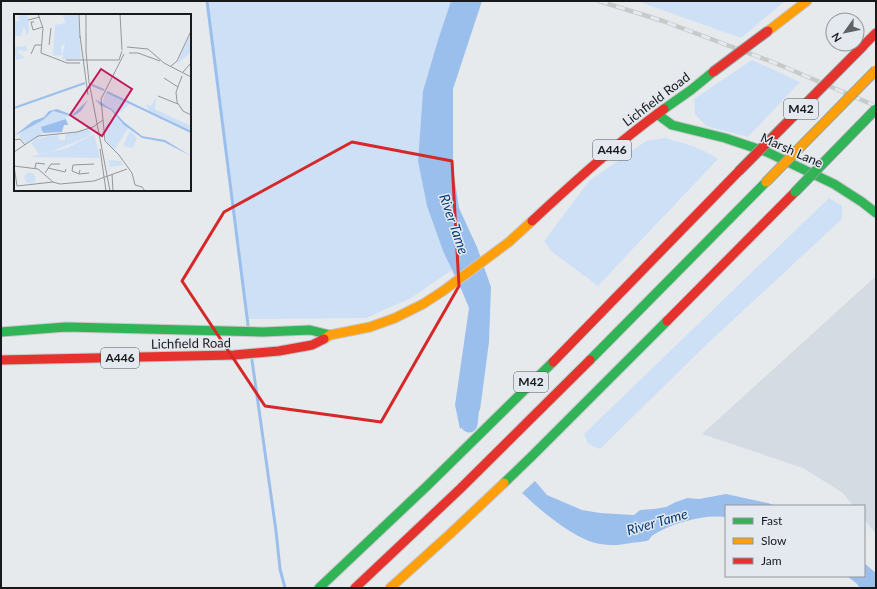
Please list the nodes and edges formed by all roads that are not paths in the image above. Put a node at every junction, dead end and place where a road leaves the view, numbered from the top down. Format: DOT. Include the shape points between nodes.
graph roads {
  1 [pos="808,1"];
  2 [pos="876,33"];
  3 [pos="876,70"];
  4 [pos="670,105"];
  5 [pos="876,109"];
  6 [pos="657,114"];
  7 [pos="689,129"];
  8 [pos="876,213"];
  9 [pos="1,332"];
  10 [pos="330,335"];
  11 [pos="1,360"];
  12 [pos="450,534"];
  13 [pos="410,582"];
  14 [pos="319,588"];
  15 [pos="355,588"];
  16 [pos="390,588"];
  1 -- 4 [label="main road, Lichfield Road / A446, bridge"];
  2 -- 14 [label="main road, M42, bridge" via="462,452"];
  3 -- 15 [label="main road, bridge" via="566,384"];
  4 -- 6 [label="main road, Lichfield Road / A446"];
  4 -- 7 [label="main road"];
  5 -- 12 [label="main road, bridge" via="532,456"];
  6 -- 7 [label="main road, Marsh Lane" via="672,125"];
  6 -- 10 [label="main road, Lichfield Road / A446" via="583,174 509,242 443,292 395,318 370,327"];
  7 -- 8 [label="main road, Marsh Lane" via="767,152 834,184"];
  9 -- 10 [label="main road, Lichfield Road / A446" via="66,327 263,332 310,330"];
  10 -- 11 [label="main road, Lichfield Road / A446" via="312,345 266,353"];
  12 -- 13 [label="main road"];
  12 -- 16 [label="main road"];
}
